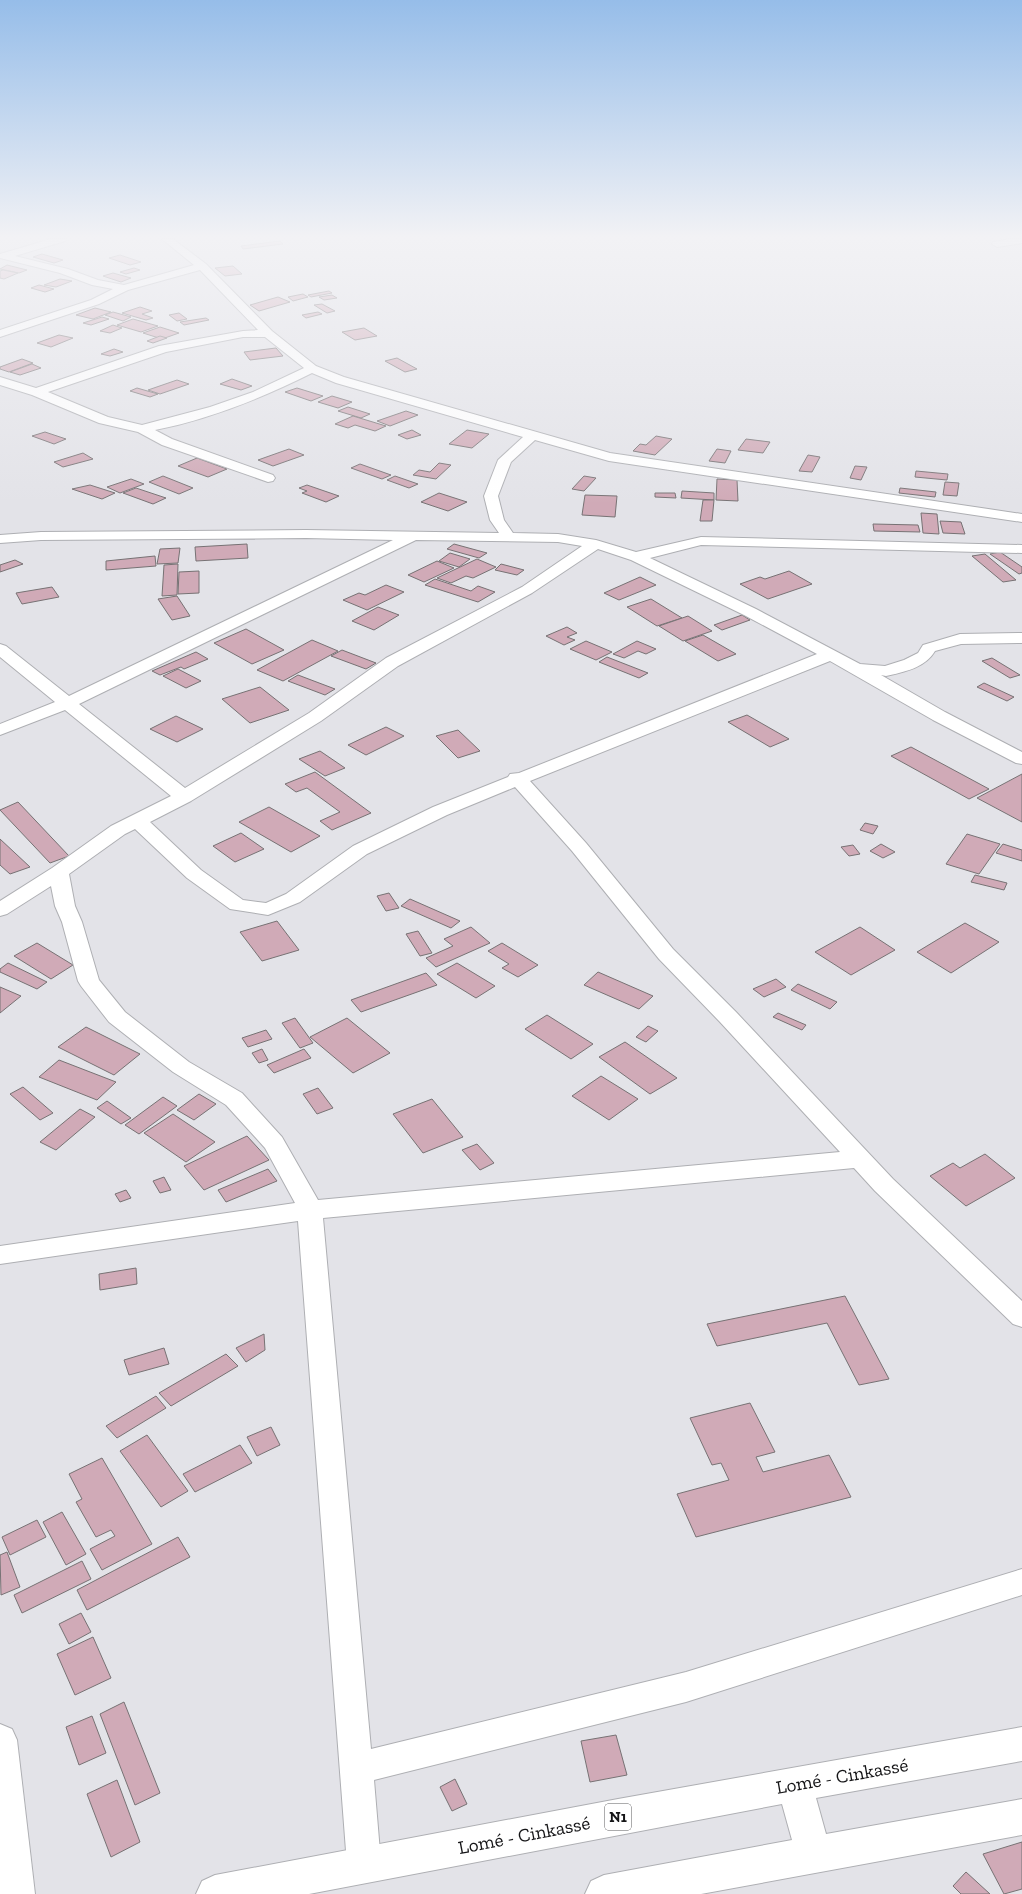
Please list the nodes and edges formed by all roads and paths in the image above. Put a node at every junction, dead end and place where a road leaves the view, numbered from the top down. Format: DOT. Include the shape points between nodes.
graph roads {
  1 [pos="20,327"];
  2 [pos="262,327"];
  3 [pos="268,333"];
  4 [pos="0,334"];
  5 [pos="312,369"];
  6 [pos="0,381"];
  7 [pos="36,392"];
  8 [pos="142,429"];
  9 [pos="532,436"];
  10 [pos="268,478"];
  11 [pos="1022,518"];
  12 [pos="417,534"];
  13 [pos="509,537"];
  14 [pos="0,539"];
  15 [pos="596,544"];
  16 [pos="1022,549"];
  17 [pos="636,557"];
  18 [pos="1022,638"];
  19 [pos="0,650"];
  20 [pos="829,655"];
  21 [pos="856,668"];
  22 [pos="66,704"];
  23 [pos="0,730"];
  24 [pos="1022,759"];
  25 [pos="517,778"];
  26 [pos="184,797"];
  27 [pos="138,821"];
  28 [pos="59,872"];
  29 [pos="0,910"];
  30 [pos="860,1159"];
  31 [pos="310,1210"];
  32 [pos="0,1255"];
  33 [pos="1022,1317"];
  34 [pos="1022,1582"];
  35 [pos="0,1740"];
  36 [pos="1022,1744"];
  37 [pos="356,1769"];
  38 [pos="794,1784"];
  39 [pos="1022,1817"];
  40 [pos="814,1854"];
  41 [pos="364,1864"];
  42 [pos="17,1894"];
  43 [pos="215,1894"];
  44 [pos="604,1894"];
  1 -- 4 [label="street"];
  2 -- 3 [label="street"];
  3 -- 5 [label="street"];
  3 -- 7 [label="street" via="163,349"];
  5 -- 8 [label="street" via="257,395 215,410"];
  5 -- 9 [label="street" via="366,388"];
  6 -- 7 [label="street"];
  7 -- 8 [label="street" via="104,420"];
  8 -- 10 [label="street" via="167,442"];
  9 -- 11 [label="street" via="609,456"];
  9 -- 13 [label="street" via="505,460 491,496 496,520"];
  12 -- 13 [label="street"];
  12 -- 14 [label="street" via="159,534"];
  12 -- 22 [label="street"];
  13 -- 15 [label="street" via="558,538"];
  15 -- 17 [label="street"];
  15 -- 26 [label="street" via="527,590 392,662 315,716"];
  16 -- 17 [label="street" via="701,541"];
  17 -- 20 [label="street" via="721,597"];
  18 -- 21 [label="street" via="960,639 929,648 924,656 910,664 886,671"];
  19 -- 22 [label="street"];
  20 -- 21 [label="street"];
  20 -- 25 [label="street"];
  21 -- 24 [label="street" via="939,716"];
  22 -- 23 [label="street"];
  22 -- 26 [label="street"];
  25 -- 27 [label="street" via="440,810 360,850 293,898 268,909 237,905 194,874"];
  25 -- 30 [label="street" via="666,954"];
  26 -- 27 [label="street"];
  27 -- 28 [label="street" via="118,830"];
  28 -- 29 [label="street"];
  28 -- 31 [label="street" via="65,906 89,981 117,1017 182,1067 234,1099 274,1144"];
  30 -- 31 [label="street"];
  30 -- 33 [label="street"];
  31 -- 32 [label="street"];
  31 -- 37 [label="street"];
  34 -- 37 [label="street" via="686,1687"];
  35 -- 42 [label="street"];
  36 -- 38 [label="highway, Lomé - Cinkassé / N1"];
  37 -- 41 [label="street"];
  38 -- 40 [label="highway"];
  38 -- 41 [label="highway, Lomé - Cinkassé / N1"];
  39 -- 40 [label="highway"];
  40 -- 44 [label="highway"];
  41 -- 43 [label="highway, Lomé - Cinkassé / N1"];
}
